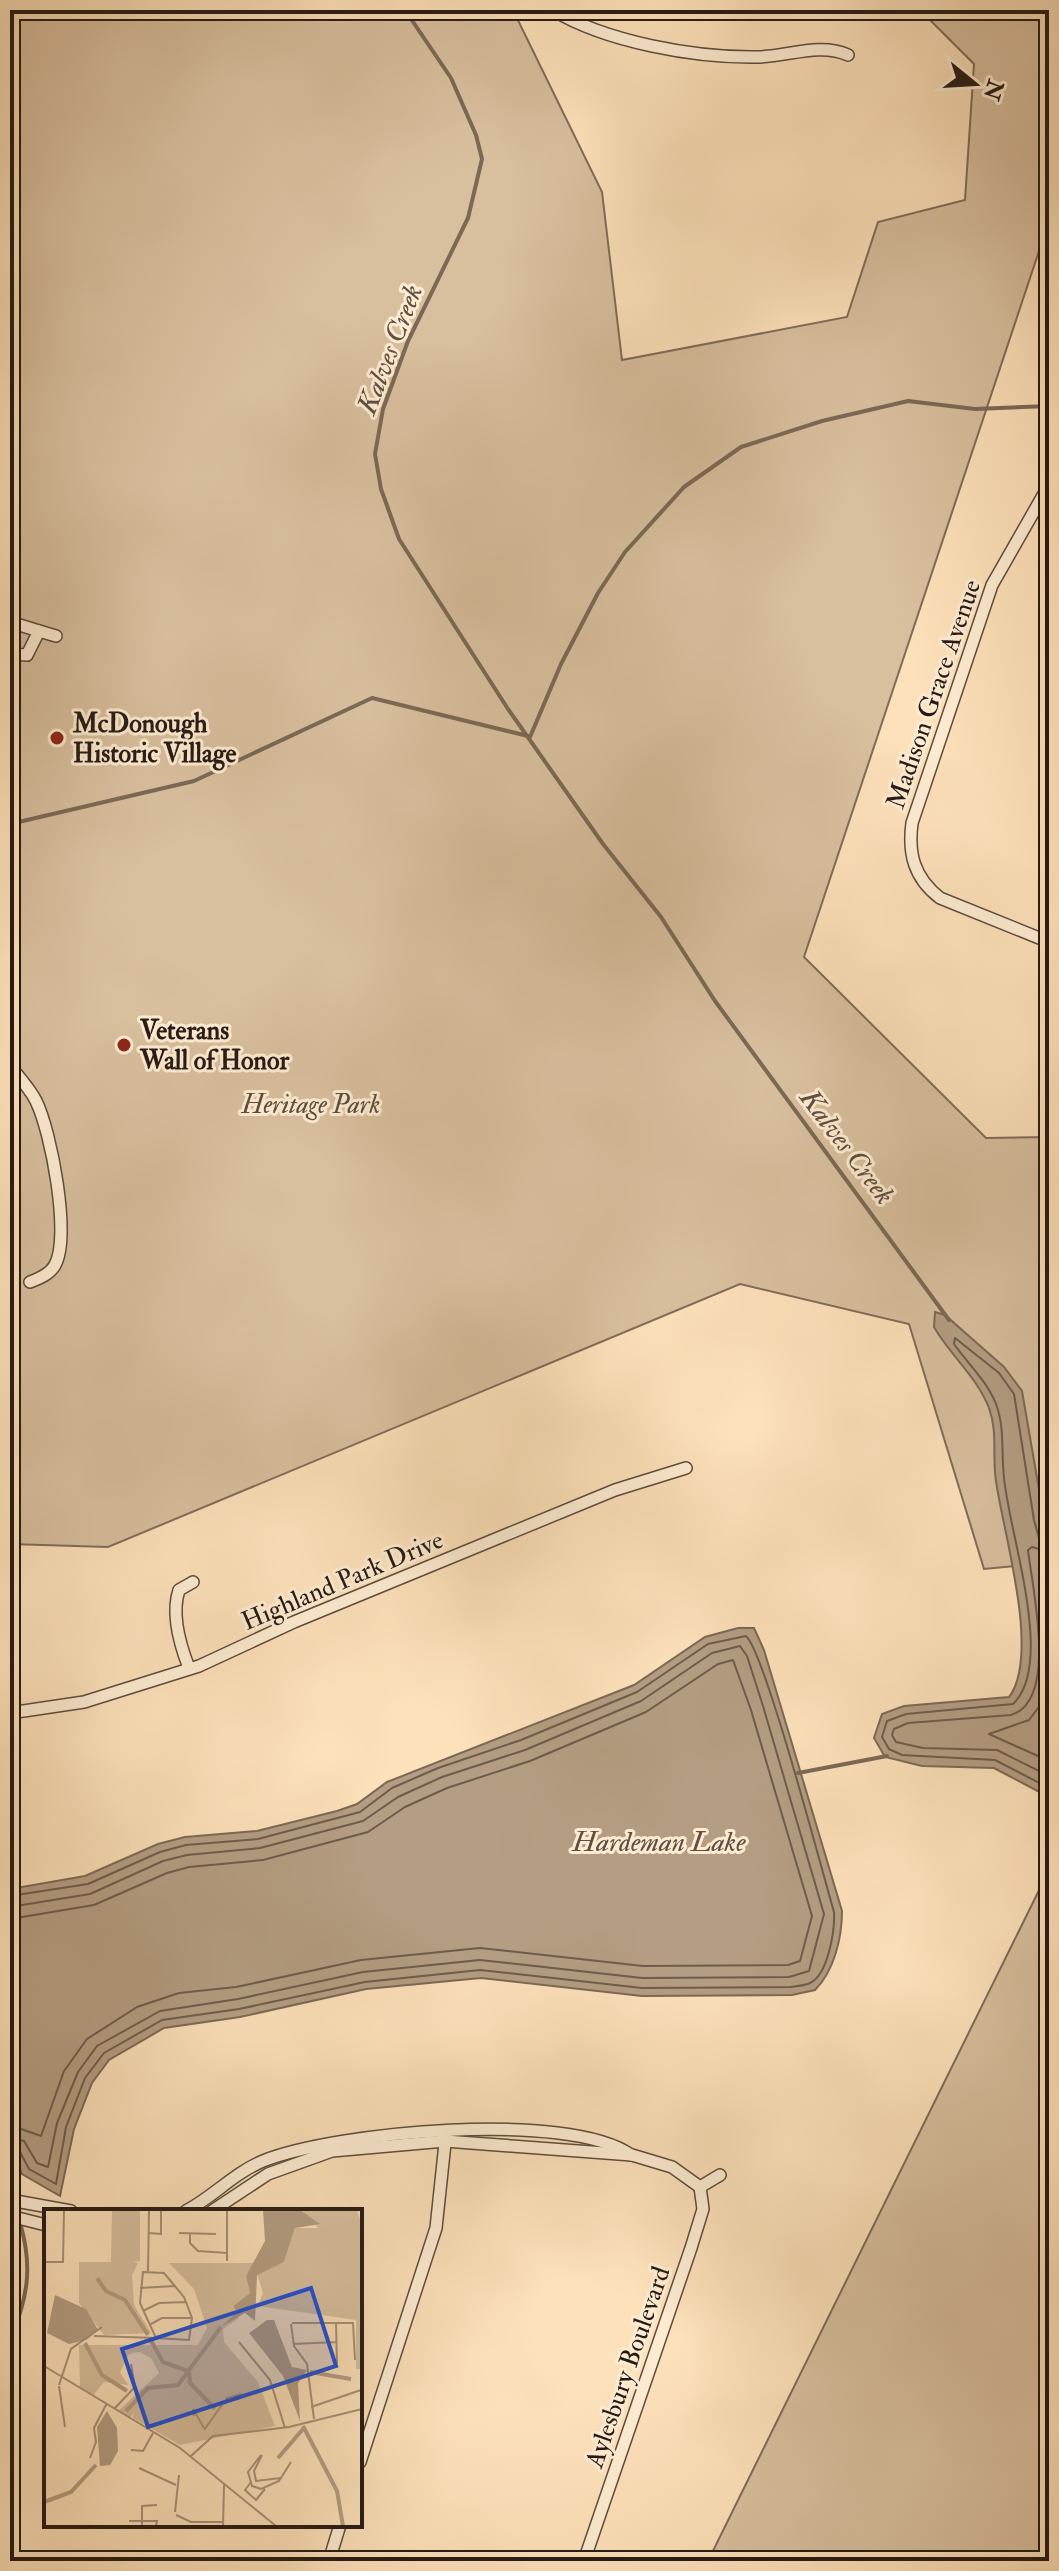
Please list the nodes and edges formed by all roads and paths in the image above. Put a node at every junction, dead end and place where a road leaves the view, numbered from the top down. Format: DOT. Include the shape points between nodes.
graph roads {
  1 [pos="553,10"];
  2 [pos="848,55"];
  3 [pos="1049,485"];
  4 [pos="10,622"];
  5 [pos="39,631"];
  6 [pos="56,636"];
  7 [pos="10,654"];
  8 [pos="1049,942"];
  9 [pos="10,1066"];
  10 [pos="30,1282"];
  11 [pos="686,1468"];
  12 [pos="193,1582"];
  13 [pos="189,1668"];
  14 [pos="10,1713"];
  15 [pos="446,2135"];
  16 [pos="720,2175"];
  17 [pos="700,2187"];
  18 [pos="10,2200"];
  19 [pos="60,2209"];
  20 [pos="189,2209"];
  21 [pos="215,2209"];
  22 [pos="10,2216"];
  23 [pos="44,2224"];
  24 [pos="362,2456"];
  25 [pos="339,2527"];
  26 [pos="329,2561"];
  27 [pos="584,2561"];
  1 -- 2 [label="street" via="583,26 694,54 758,57 829,49"];
  3 -- 8 [label="street, Madison Grace Avenue" via="992,585 910,841 917,872 940,898"];
  4 -- 5 [label="street"];
  5 -- 6 [label="street"];
  5 -- 7 [label="street" via="27,655"];
  9 -- 10 [label="street" via="35,1099 56,1168 60,1251 54,1266"];
  11 -- 13 [label="street, Highland Park Drive" via="615,1490"];
  12 -- 13 [label="street" via="179,1590 174,1605"];
  13 -- 14 [label="street, Highland Park Drive" via="84,1702"];
  15 -- 17 [label="street" via="599,2138 672,2167"];
  15 -- 20 [label="street" via="413,2130 272,2158"];
  15 -- 21 [label="street" via="332,2151 268,2174"];
  15 -- 24 [label="street" via="438,2221"];
  16 -- 17 [label="street"];
  17 -- 27 [label="street, Aylesbury Boulevard" via="703,2209 691,2248"];
  18 -- 19 [label="street"];
  22 -- 23 [label="street"];
  25 -- 26 [label="street"];
}
